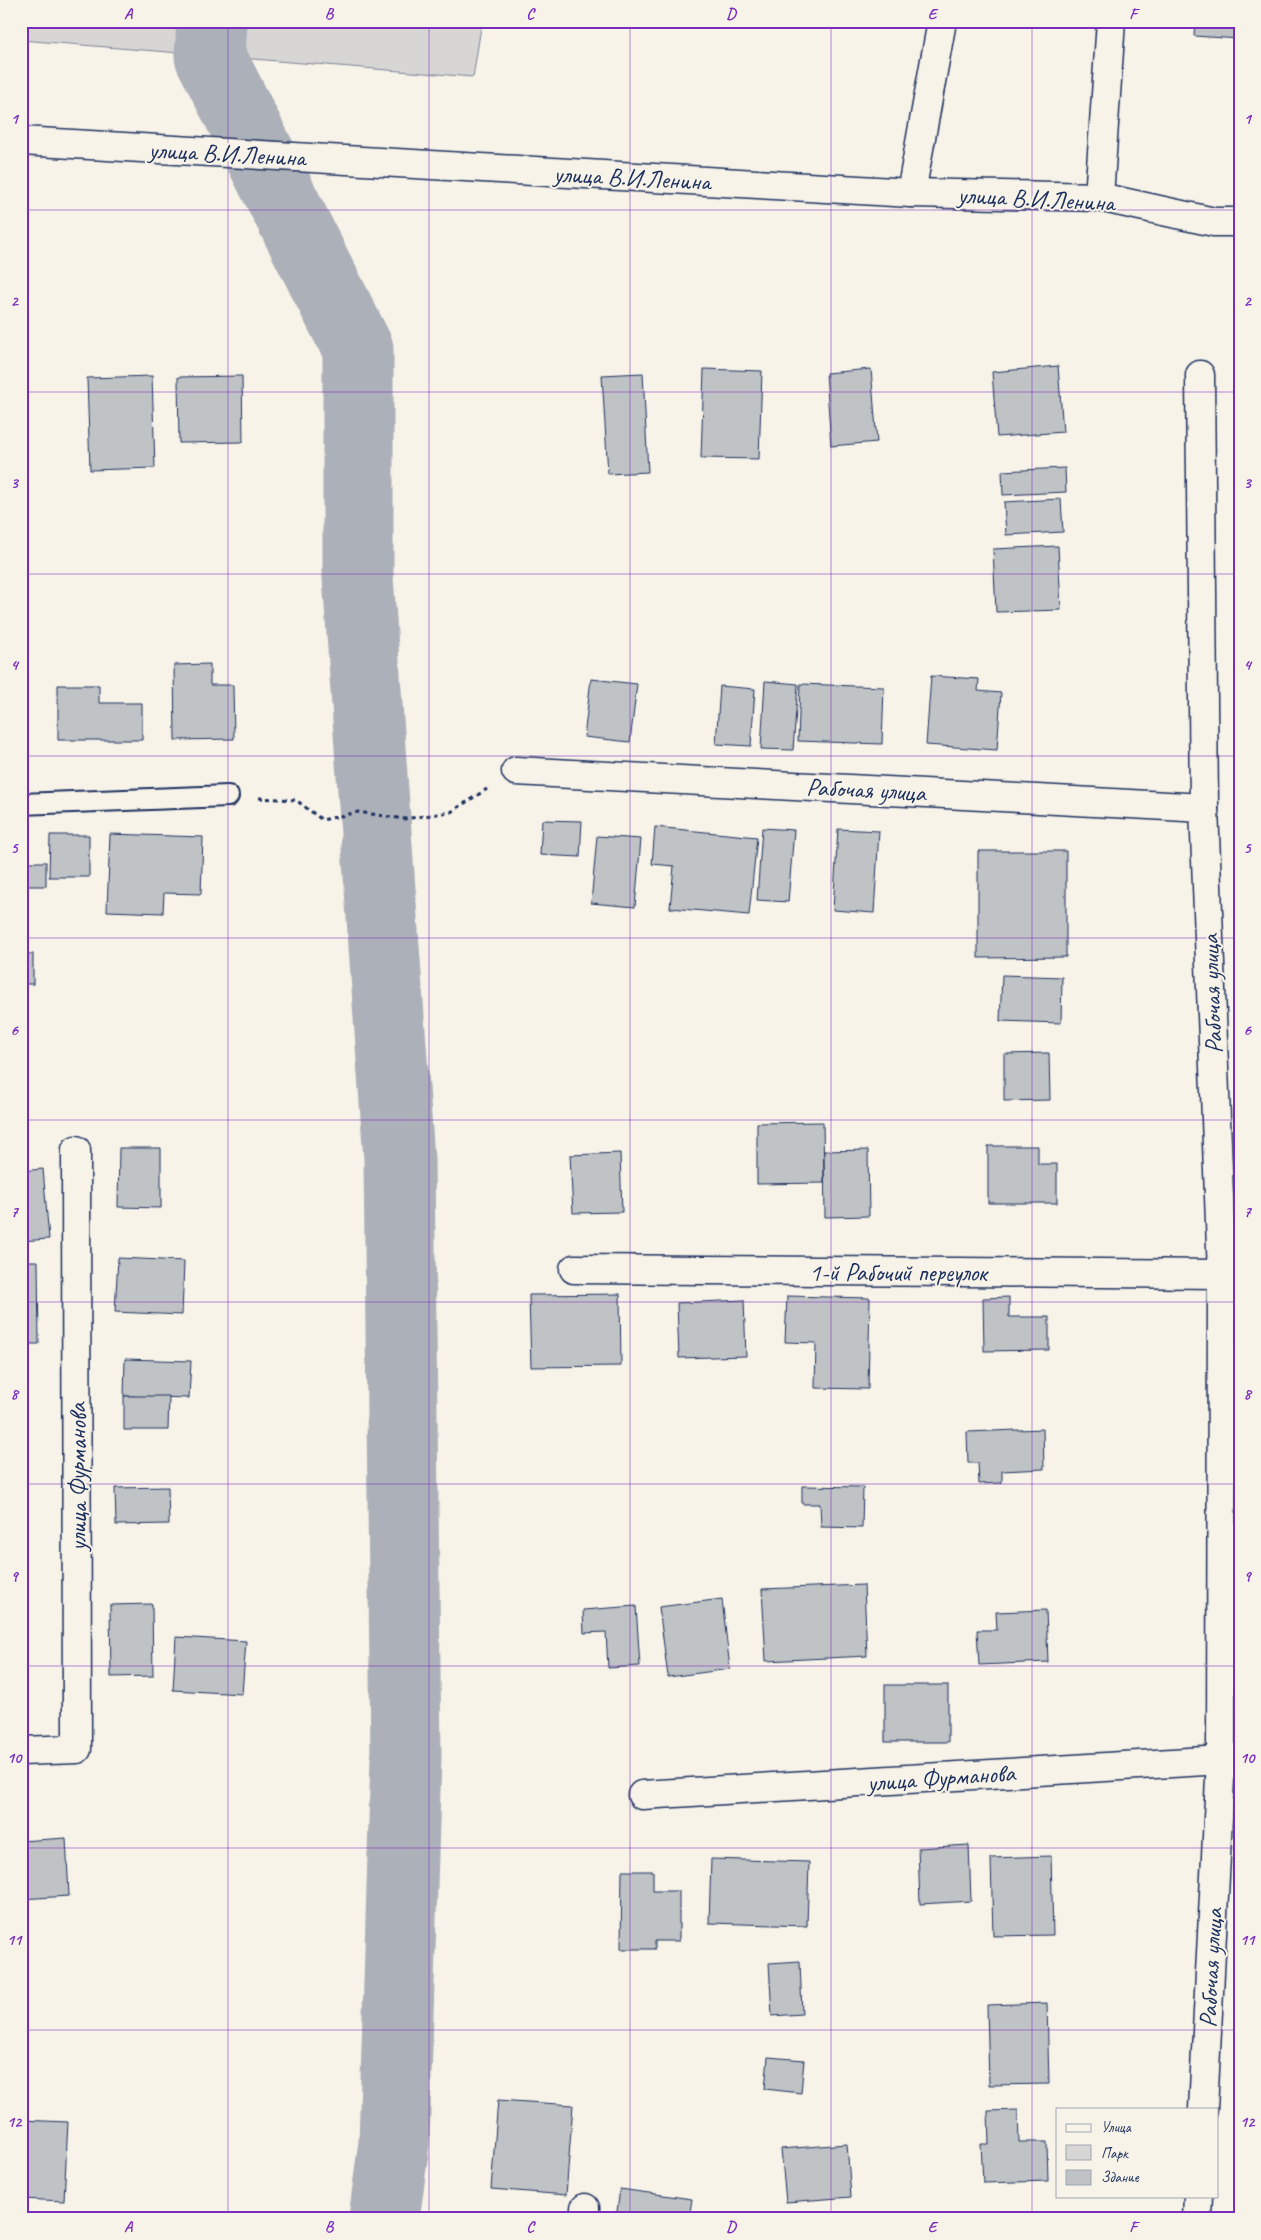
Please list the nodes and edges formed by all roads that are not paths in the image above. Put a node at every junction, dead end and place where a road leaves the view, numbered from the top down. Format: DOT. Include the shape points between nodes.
graph roads {
  1 [pos="942,21"];
  2 [pos="1111,21"];
  3 [pos="21,141"];
  4 [pos="911,193"];
  5 [pos="1100,197"];
  6 [pos="1240,222"];
  7 [pos="1200,375"];
  8 [pos="516,771"];
  9 [pos="228,796"];
  10 [pos="21,804"];
  11 [pos="1204,808"];
  12 [pos="76,1150"];
  13 [pos="574,1269"];
  14 [pos="1222,1274"];
  15 [pos="21,1751"];
  16 [pos="1230,1759"];
  17 [pos="642,1795"];
  18 [pos="1203,2108"];
  19 [pos="1198,2198"];
  20 [pos="1197,2219"];
  1 -- 4 [label="street"];
  2 -- 5 [label="street"];
  3 -- 4 [label="street, улица В.И.Ленина"];
  4 -- 5 [label="street, улица В.И.Ленина"];
  5 -- 6 [label="street, улица В.И.Ленина" via="1214,222"];
  7 -- 11 [label="street"];
  8 -- 11 [label="street, Рабочая улица"];
  9 -- 10 [label="lane"];
  11 -- 14 [label="street, Рабочая улица"];
  12 -- 15 [label="street, улица Фурманова" via="77,1749"];
  13 -- 14 [label="street, 1-й Рабочий переулок"];
  14 -- 16 [label="street, Рабочая улица"];
  16 -- 17 [label="street, улица Фурманова"];
  16 -- 18 [label="street, Рабочая улица"];
  19 -- 20 [label="street"];
}
